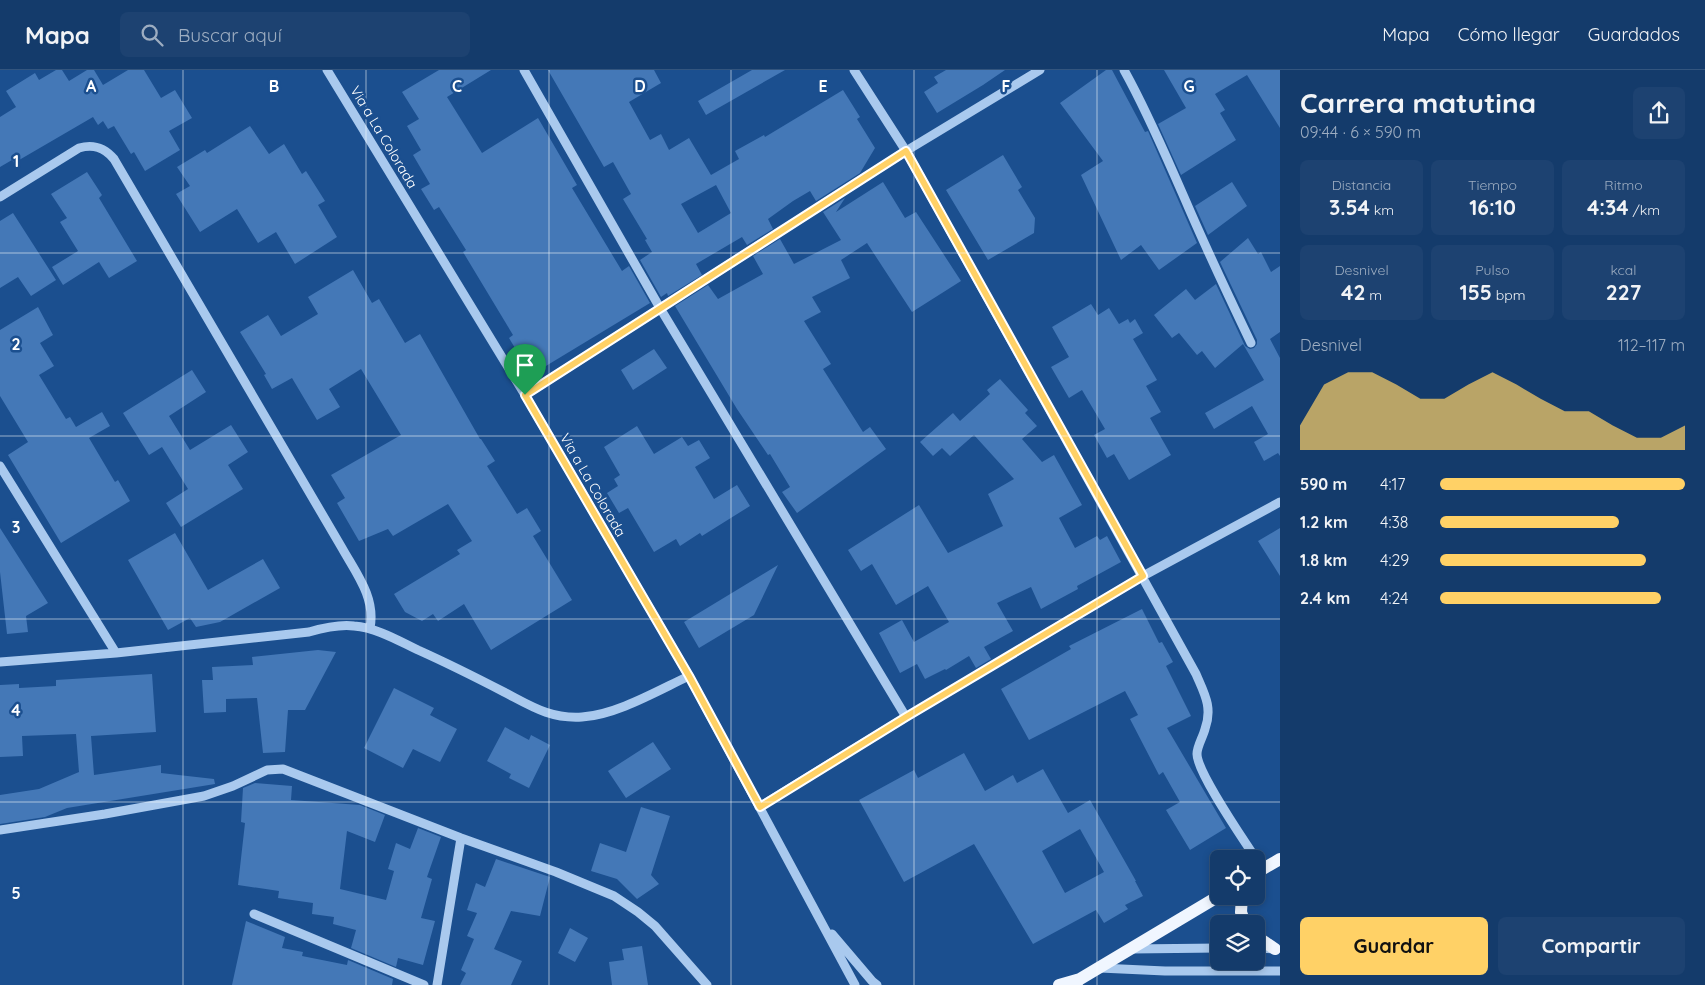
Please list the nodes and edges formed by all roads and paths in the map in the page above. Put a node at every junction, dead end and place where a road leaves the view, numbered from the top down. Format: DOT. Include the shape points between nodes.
graph roads {
  1 [pos="327,70"];
  2 [pos="524,70"];
  3 [pos="854,70"];
  4 [pos="1040,70"];
  5 [pos="1124,70"];
  6 [pos="906,151"];
  7 [pos="0,197"];
  8 [pos="660,308"];
  9 [pos="1251,343"];
  10 [pos="525,395"];
  11 [pos="0,466"];
  12 [pos="1280,502"];
  13 [pos="1143,576"];
  14 [pos="370,628"];
  15 [pos="116,653"];
  16 [pos="0,662"];
  17 [pos="689,676"];
  18 [pos="906,717"];
  19 [pos="760,807"];
  20 [pos="0,830"];
  21 [pos="461,838"];
  22 [pos="1249,850"];
  23 [pos="1280,859"];
  24 [pos="1265,863"];
  25 [pos="1210,901"];
  26 [pos="254,914"];
  27 [pos="821,921"];
  28 [pos="1265,942"];
  29 [pos="1210,948"];
  30 [pos="1132,949"];
  31 [pos="1277,949"];
  32 [pos="1099,968"];
  33 [pos="1280,971"];
  34 [pos="1077,982"];
  35 [pos="424,985"];
  36 [pos="437,985"];
  37 [pos="707,985"];
  38 [pos="855,985"];
  39 [pos="877,985"];
  40 [pos="1059,985"];
  1 -- 10 [label="street, Via a La Colorada"];
  2 -- 8 [label="street"];
  3 -- 6 [label="street"];
  4 -- 6 [label="street"];
  5 -- 9 [label="street" via="1160,140"];
  6 -- 8 [label="street"];
  6 -- 13 [label="street"];
  7 -- 14 [label="street" via="79,148 97,147 109,153 368,594 372,609"];
  8 -- 10 [label="street"];
  8 -- 18 [label="street"];
  10 -- 17 [label="street, Via a La Colorada"];
  11 -- 15 [label="street"];
  12 -- 13 [label="street"];
  13 -- 18 [label="street"];
  13 -- 22 [label="street" via="1208,702 1210,713 1197,754 1198,762"];
  14 -- 15 [label="street" via="338,626"];
  14 -- 17 [label="street" via="545,713 564,717 582,717 613,710"];
  15 -- 16 [label="street"];
  17 -- 19 [label="street, Via a La Colorada"];
  18 -- 19 [label="street"];
  19 -- 27 [label="street, Via a La Colorada"];
  20 -- 21 [label="street" via="204,796 275,768 290,770"];
  21 -- 36 [label="street"];
  21 -- 37 [label="street" via="556,872 620,900 655,926"];
  23 -- 24 [label="main road"];
  25 -- 30 [label="main road"];
  26 -- 35 [label="street"];
  27 -- 38 [label="street, Via a La Colorada"];
  27 -- 39 [label="street, Via a La Colorada"];
  28 -- 31 [label="main road"];
  29 -- 30 [label="street"];
  30 -- 32 [label="main road"];
  32 -- 33 [label="street"];
  32 -- 34 [label="main road"];
  34 -- 40 [label="main road"];
}
